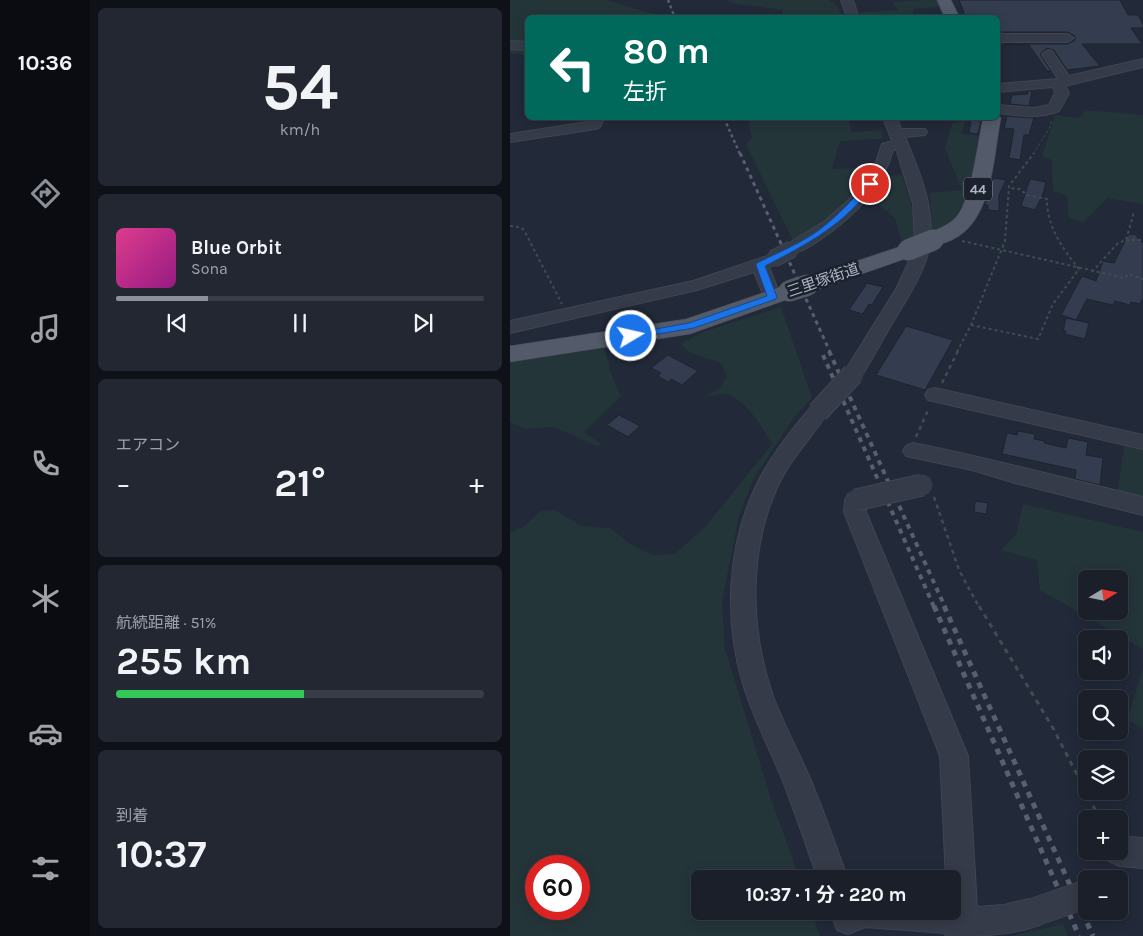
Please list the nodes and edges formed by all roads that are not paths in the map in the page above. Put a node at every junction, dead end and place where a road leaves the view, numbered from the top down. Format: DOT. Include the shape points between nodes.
graph roads {
  1 [pos="848,0"];
  2 [pos="944,0"];
  3 [pos="852,15"];
  4 [pos="952,15"];
  5 [pos="1000,38"];
  6 [pos="1068,38"];
  7 [pos="510,45"];
  8 [pos="525,46"];
  9 [pos="1048,54"];
  10 [pos="1143,63"];
  11 [pos="1062,82"];
  12 [pos="1000,88"];
  13 [pos="1000,109"];
  14 [pos="596,120"];
  15 [pos="891,120"];
  16 [pos="992,120"];
  17 [pos="920,132"];
  18 [pos="510,138"];
  19 [pos="898,138"];
  20 [pos="767,262"];
  21 [pos="790,291"];
  22 [pos="510,327"];
  23 [pos="510,354"];
  24 [pos="935,395"];
  25 [pos="1143,442"];
  26 [pos="913,451"];
  27 [pos="926,484"];
  28 [pos="1143,506"];
  29 [pos="1128,852"];
  30 [pos="1143,853"];
  31 [pos="830,870"];
  32 [pos="1078,897"];
  33 [pos="848,922"];
  34 [pos="962,927"];
  1 -- 3 [label="street"];
  2 -- 4 [label="main road"];
  5 -- 6 [label="street"];
  7 -- 8 [label="street"];
  9 -- 11 [label="street"];
  10 -- 11 [label="street"];
  11 -- 12 [label="street"];
  11 -- 13 [label="street" via="1062,93 1054,108 1048,111"];
  14 -- 18 [label="street" via="591,126"];
  15 -- 19 [label="street"];
  16 -- 21 [label="main road, 三里塚街道 / 44, bridge" via="974,207 964,222 940,238"];
  17 -- 19 [label="street"];
  19 -- 20 [label="street, bridge" via="887,147 882,166 859,198 824,230"];
  19 -- 31 [label="street, bridge" via="921,200 924,226 919,257 909,280 853,374 818,412 778,465 762,497 744,569 743,606 755,679"];
  20 -- 21 [label="street"];
  20 -- 22 [label="street" via="697,285"];
  21 -- 23 [label="main road, 三里塚街道 / 44" via="690,326"];
  24 -- 25 [label="street"];
  26 -- 28 [label="street" via="972,462"];
  27 -- 34 [label="street, bridge" via="856,500 855,512 954,756"];
  29 -- 30 [label="street"];
  32 -- 34 [label="street, bridge" via="1003,922 970,922"];
  33 -- 34 [label="street" via="865,912 885,912"];
}
